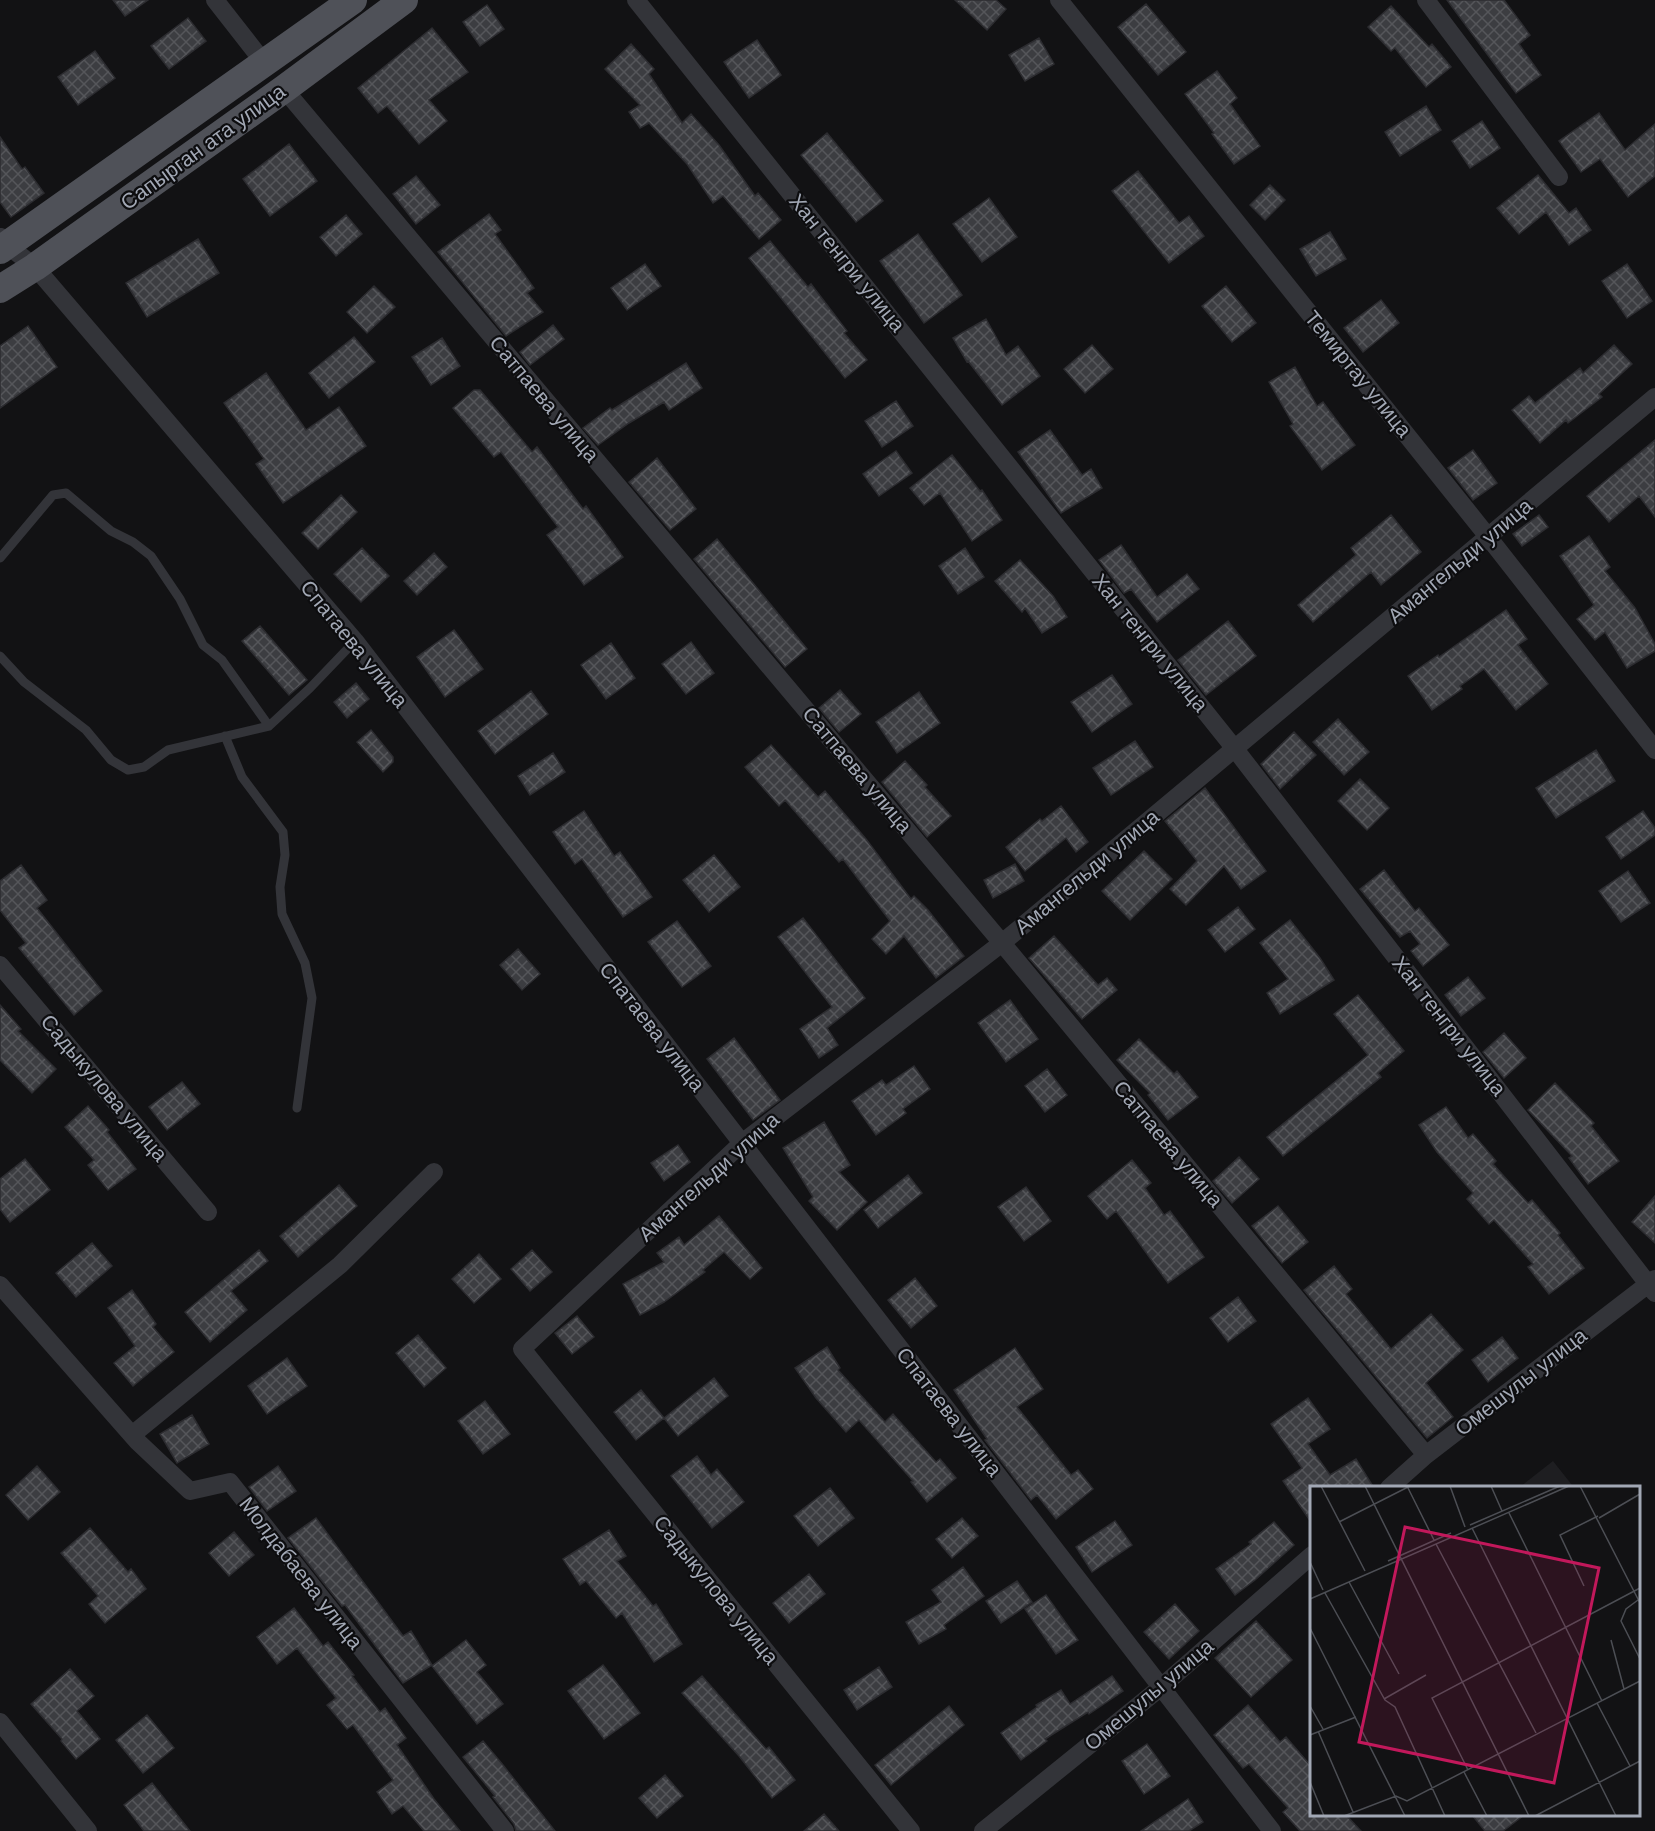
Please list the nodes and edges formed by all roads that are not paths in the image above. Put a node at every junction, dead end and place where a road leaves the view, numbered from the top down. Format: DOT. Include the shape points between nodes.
graph roads {
  1 [pos="215,0"];
  2 [pos="353,0"];
  3 [pos="404,0"];
  4 [pos="636,0"];
  5 [pos="1059,0"];
  6 [pos="1426,0"];
  7 [pos="265,64"];
  8 [pos="284,89"];
  9 [pos="1559,177"];
  10 [pos="2,244"];
  11 [pos="35,267"];
  12 [pos="0,289"];
  13 [pos="1655,398"];
  14 [pos="1489,538"];
  15 [pos="0,558"];
  16 [pos="355,641"];
  17 [pos="0,656"];
  18 [pos="270,726"];
  19 [pos="225,736"];
  20 [pos="1235,749"];
  21 [pos="1655,750"];
  22 [pos="1002,943"];
  23 [pos="0,965"];
  24 [pos="297,1108"];
  25 [pos="742,1143"];
  26 [pos="434,1172"];
  27 [pos="208,1212"];
  28 [pos="0,1285"];
  29 [pos="1653,1285"];
  30 [pos="522,1349"];
  31 [pos="132,1436"];
  32 [pos="1426,1455"];
  33 [pos="1391,1486"];
  34 [pos="1310,1556"];
  35 [pos="1160,1688"];
  36 [pos="0,1722"];
  37 [pos="88,1831"];
  38 [pos="505,1831"];
  39 [pos="910,1831"];
  40 [pos="983,1831"];
  41 [pos="1272,1831"];
  1 -- 7 [label="street"];
  2 -- 7 [label="main road, Сапырган ата улица"];
  3 -- 8 [label="main road, Сапырган ата улица"];
  4 -- 20 [label="street, Хан тенгри улица"];
  5 -- 14 [label="street, Темиртау улица"];
  6 -- 9 [label="street"];
  7 -- 10 [label="main road, Сапырган ата улица"];
  8 -- 11 [label="main road, Сапырган ата улица"];
  8 -- 22 [label="street, Сатпаева улица"];
  10 -- 11 [label="street, Спатаева улица"];
  11 -- 12 [label="main road, Сапырган ата улица"];
  11 -- 16 [label="street, Спатаева улица"];
  13 -- 14 [label="street, Амангельди улица"];
  14 -- 20 [label="street, Амангельди улица"];
  14 -- 21 [label="street, Темиртау улица"];
  15 -- 18 [label="lane" via="53,495 66,493 111,531 151,556 180,598 203,645 222,660"];
  16 -- 18 [label="lane"];
  16 -- 25 [label="street, Спатаева улица"];
  17 -- 19 [label="lane" via="24,682 86,730 111,760 128,770 144,767 168,750"];
  18 -- 19 [label="lane"];
  19 -- 24 [label="lane" via="242,777 283,832 282,914 305,963 312,999"];
  20 -- 22 [label="street, Амангельди улица"];
  20 -- 29 [label="street, Хан тенгри улица"];
  22 -- 25 [label="street, Амангельди улица"];
  22 -- 32 [label="street, Сатпаева улица"];
  23 -- 27 [label="street, Садыкулова улица"];
  25 -- 30 [label="street, Амангельди улица"];
  25 -- 35 [label="street, Спатаева улица"];
  26 -- 31 [label="street" via="340,1264"];
  28 -- 31 [label="street, Молдабаева улица"];
  29 -- 32 [label="street, Омешулы улица"];
  30 -- 39 [label="street, Садыкулова улица"];
  31 -- 38 [label="street, Молдабаева улица" via="190,1491 230,1482"];
  32 -- 33 [label="street, Омешулы улица"];
  34 -- 35 [label="street, Омешулы улица"];
  35 -- 40 [label="street, Омешулы улица"];
  35 -- 41 [label="street, Спатаева улица"];
  36 -- 37 [label="street"];
}
